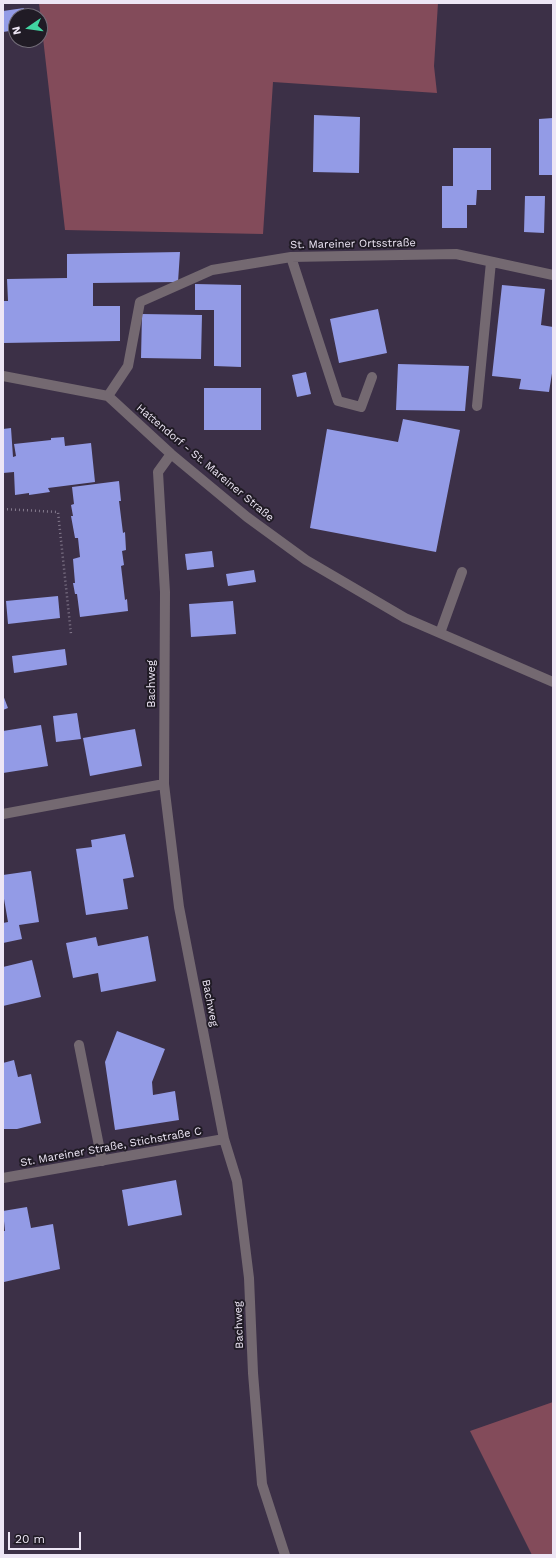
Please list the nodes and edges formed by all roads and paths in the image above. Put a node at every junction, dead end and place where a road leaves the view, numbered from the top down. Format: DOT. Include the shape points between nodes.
graph roads {
  1 [pos="292,257"];
  2 [pos="491,262"];
  3 [pos="553,275"];
  4 [pos="3,376"];
  5 [pos="372,377"];
  6 [pos="108,396"];
  7 [pos="477,406"];
  8 [pos="171,454"];
  9 [pos="3,509"];
  10 [pos="462,572"];
  11 [pos="440,633"];
  12 [pos="71,634"];
  13 [pos="553,682"];
  14 [pos="164,784"];
  15 [pos="3,814"];
  16 [pos="79,1045"];
  17 [pos="224,1139"];
  18 [pos="102,1161"];
  19 [pos="3,1178"];
  20 [pos="284,1555"];
  1 -- 2 [label="street, St. Mareiner Ortsstraße" via="456,254"];
  1 -- 5 [label="street" via="338,401 361,407"];
  1 -- 6 [label="street, St. Mareiner Ortsstraße" via="212,270 140,302 128,366"];
  2 -- 3 [label="street, St. Mareiner Ortsstraße"];
  2 -- 7 [label="street"];
  4 -- 6 [label="street"];
  6 -- 8 [label="street, Hattendorf - St. Mareiner Straße"];
  8 -- 11 [label="street, Hattendorf - St. Mareiner Straße" via="247,517 306,560 405,618"];
  8 -- 14 [label="street, Bachweg" via="158,472 164,592"];
  9 -- 12 [label="path" via="58,512"];
  10 -- 11 [label="street"];
  11 -- 13 [label="street, Hattendorf - St. Mareiner Straße"];
  14 -- 15 [label="street"];
  14 -- 17 [label="street, Bachweg" via="179,907"];
  16 -- 18 [label="street"];
  17 -- 18 [label="street, St. Mareiner Straße, Stichstraße C"];
  17 -- 20 [label="street, Bachweg" via="237,1181 248,1271 252,1373 262,1484"];
  18 -- 19 [label="street, St. Mareiner Straße, Stichstraße C"];
}
